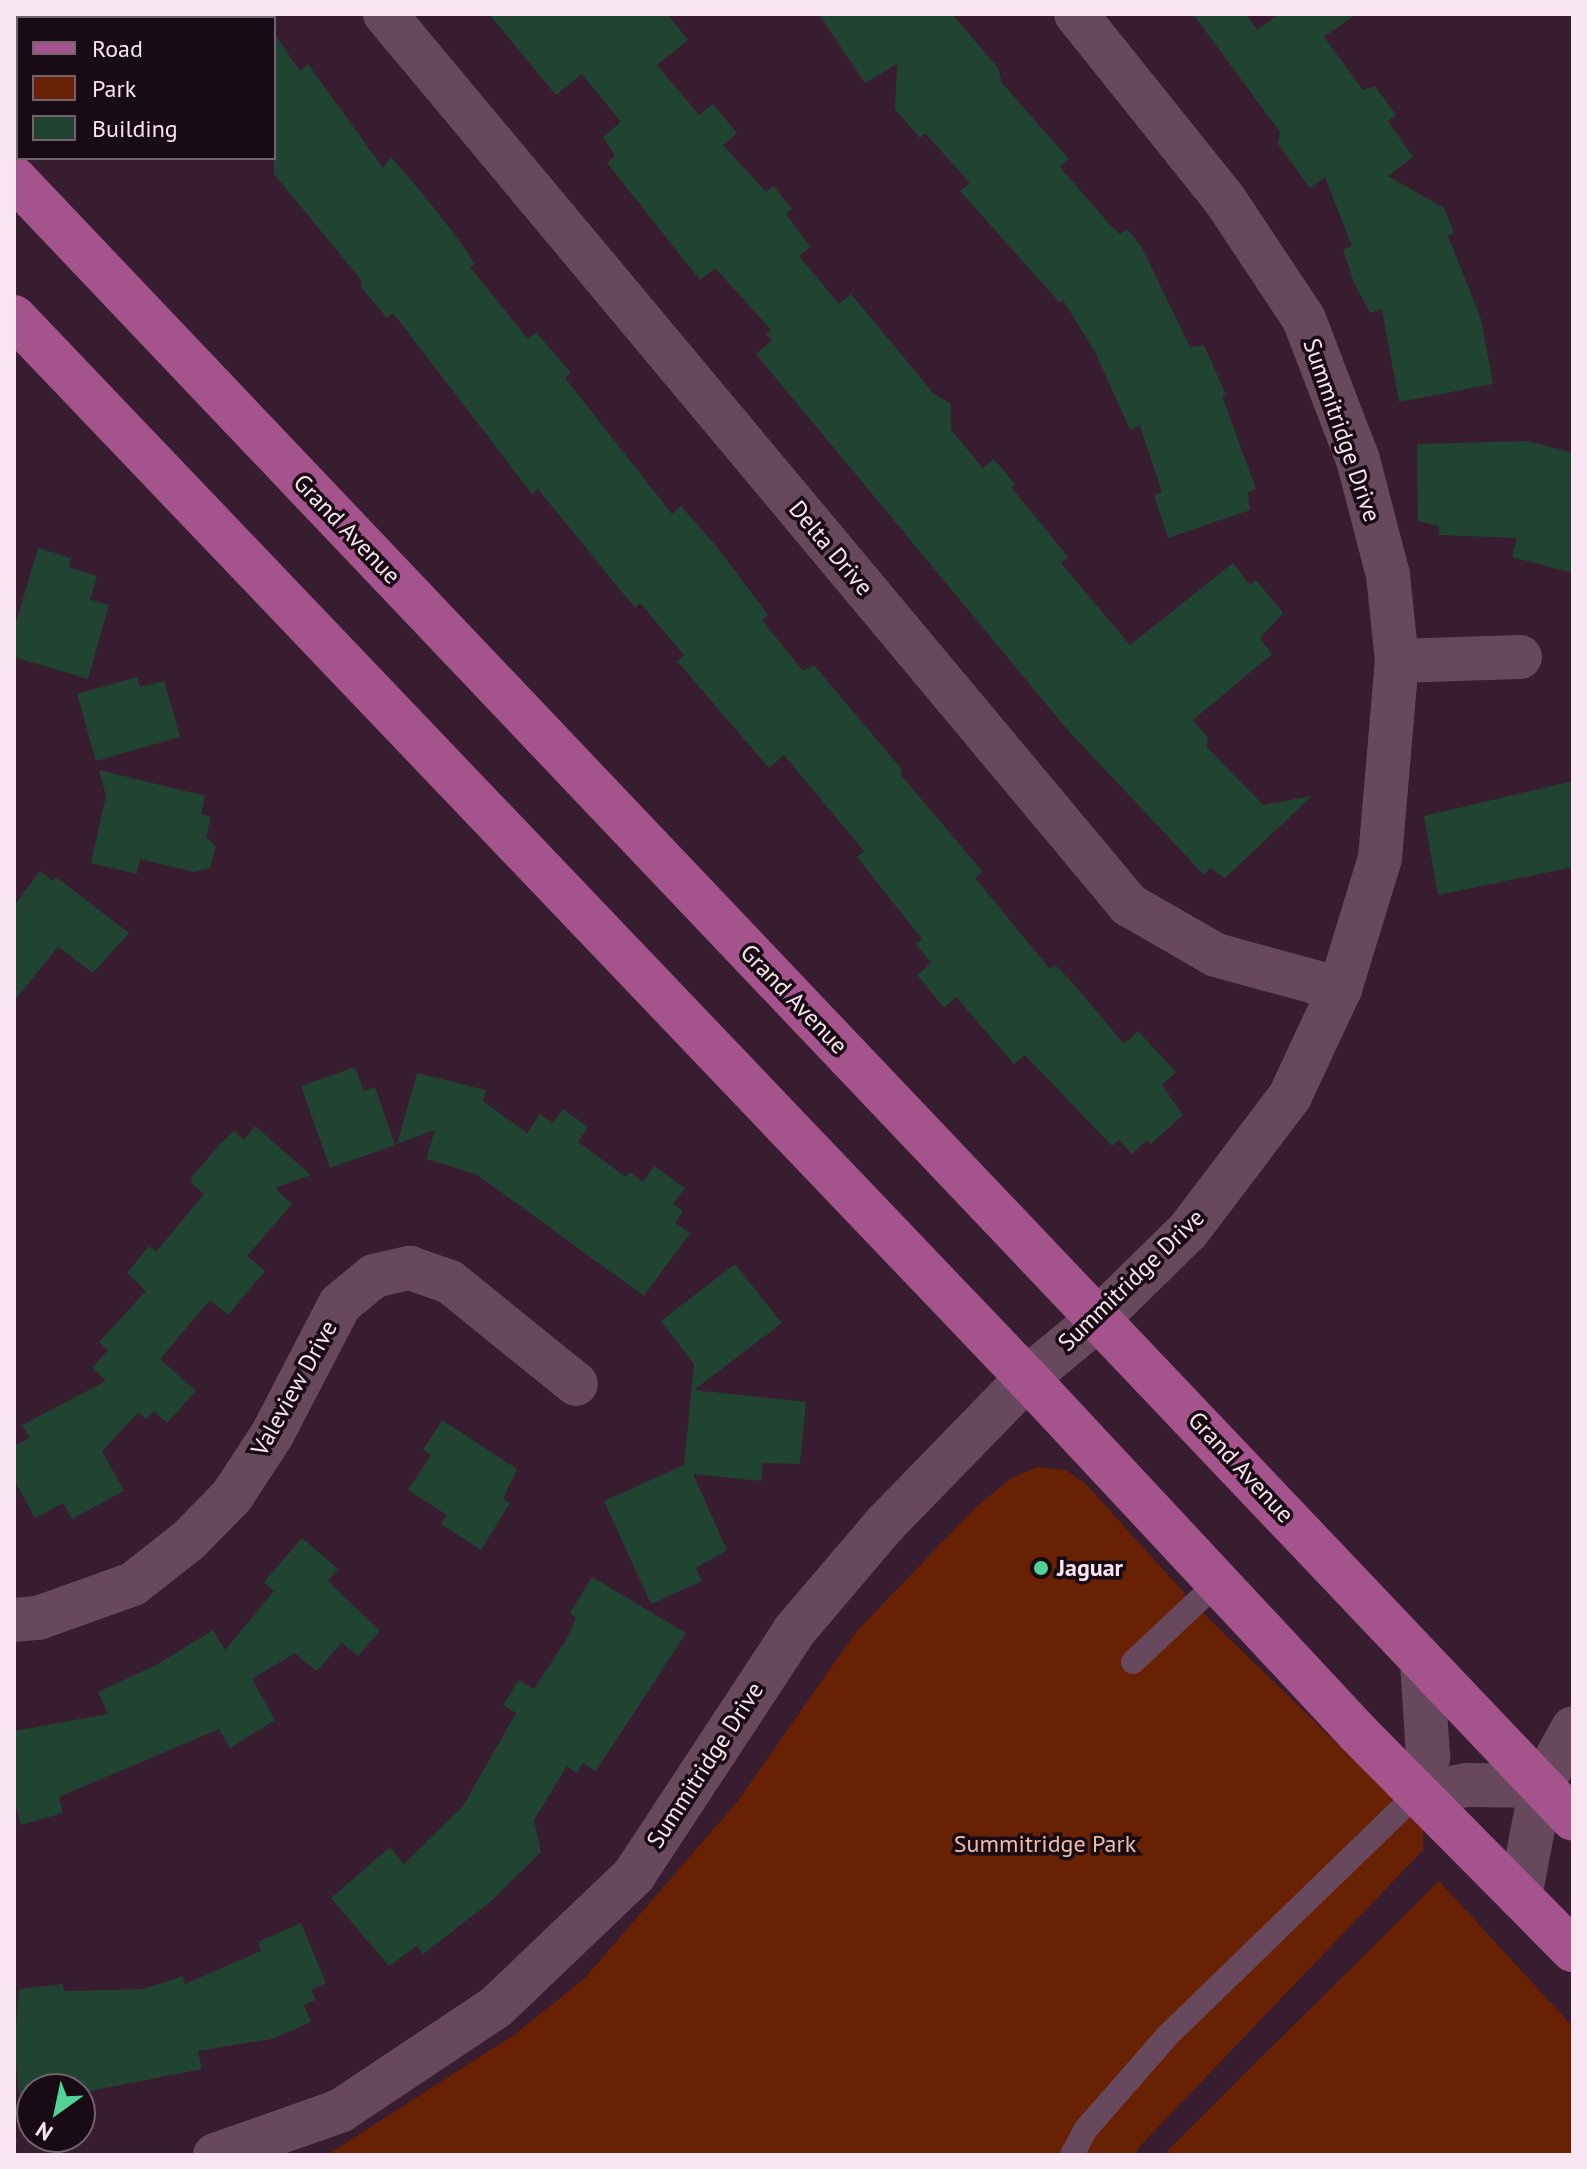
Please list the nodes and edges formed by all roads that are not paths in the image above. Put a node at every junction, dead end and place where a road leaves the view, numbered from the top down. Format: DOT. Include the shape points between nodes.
graph roads {
  1 [pos="385,14"];
  2 [pos="1076,14"];
  3 [pos="14,178"];
  4 [pos="14,317"];
  5 [pos="1520,657"];
  6 [pos="1397,661"];
  7 [pos="1340,989"];
  8 [pos="1098,1319"];
  9 [pos="1027,1378"];
  10 [pos="576,1384"];
  11 [pos="1217,1583"];
  12 [pos="14,1620"];
  13 [pos="1133,1662"];
  14 [pos="1422,1662"];
  15 [pos="1573,1728"];
  16 [pos="1541,1786"];
  17 [pos="1417,1794"];
  18 [pos="1573,1819"];
  19 [pos="1520,1897"];
  20 [pos="1573,1950"];
  21 [pos="215,2155"];
  22 [pos="1072,2155"];
  1 -- 7 [label="street, Delta Drive" via="1129,905 1216,955"];
  2 -- 6 [label="street, Summitridge Drive" via="1225,200 1304,319 1358,460 1388,575"];
  3 -- 8 [label="main road, Grand Avenue"];
  4 -- 9 [label="main road"];
  5 -- 6 [label="street"];
  6 -- 7 [label="street, Summitridge Drive" via="1380,858"];
  7 -- 8 [label="street, Summitridge Drive" via="1290,1096 1188,1231"];
  8 -- 9 [label="street, Summitridge Drive"];
  8 -- 14 [label="main road, Grand Avenue"];
  9 -- 11 [label="main road"];
  9 -- 21 [label="street, Summitridge Drive" via="886,1523 794,1631 634,1875 496,2007 340,2111"];
  10 -- 12 [label="street, Valeview Drive" via="450,1282 410,1268 374,1276 340,1304 273,1433 232,1496 189,1540 133,1584 38,1618"];
  11 -- 13 [label="lane"];
  11 -- 17 [label="main road"];
  14 -- 16 [label="main road, Grand Avenue"];
  14 -- 17 [label="street" via="1428,1757"];
  15 -- 16 [label="street"];
  16 -- 17 [label="street" via="1467,1785"];
  16 -- 18 [label="main road, Grand Avenue"];
  16 -- 19 [label="street"];
  17 -- 19 [label="main road"];
  17 -- 22 [label="lane" via="1168,2035 1086,2129"];
  19 -- 20 [label="main road"];
}
